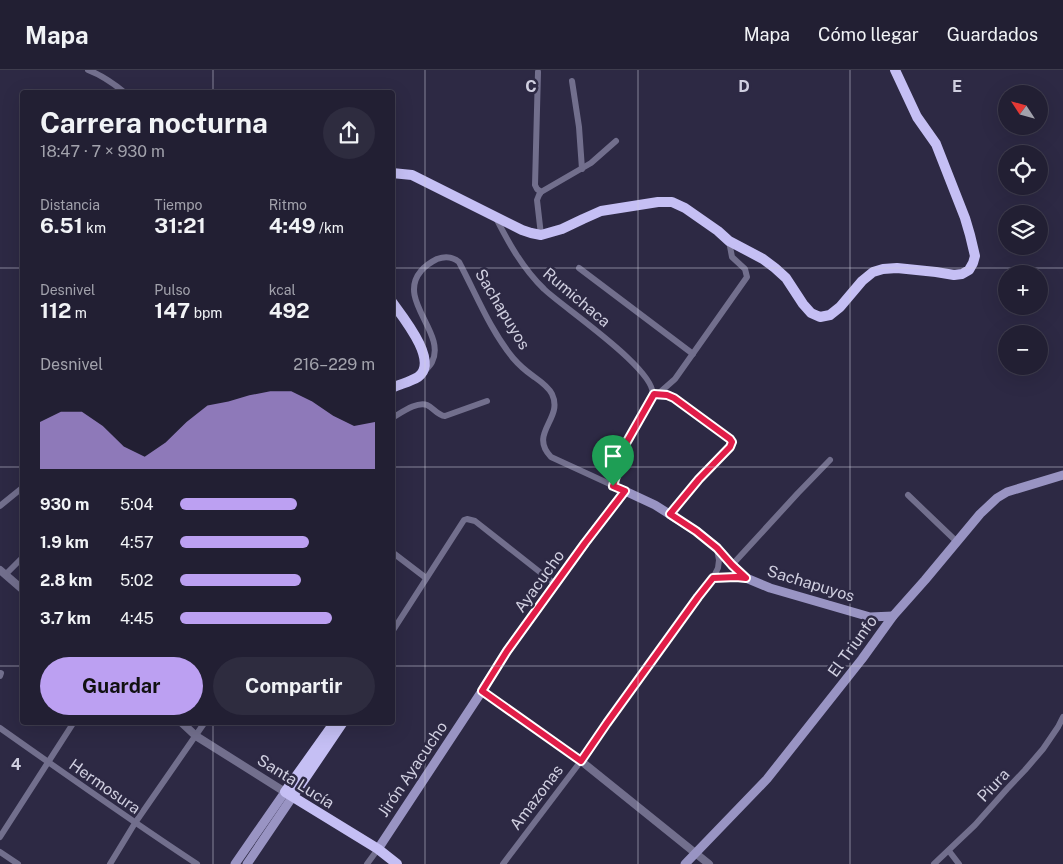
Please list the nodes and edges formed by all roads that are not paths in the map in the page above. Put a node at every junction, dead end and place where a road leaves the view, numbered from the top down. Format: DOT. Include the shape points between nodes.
graph roads {
  1 [pos="88,70"];
  2 [pos="895,70"];
  3 [pos="538,72"];
  4 [pos="572,81"];
  5 [pos="121,90"];
  6 [pos="616,141"];
  7 [pos="582,169"];
  8 [pos="395,173"];
  9 [pos="541,192"];
  10 [pos="494,215"];
  11 [pos="541,235"];
  12 [pos="729,241"];
  13 [pos="579,268"];
  14 [pos="395,306"];
  15 [pos="694,354"];
  16 [pos="419,376"];
  17 [pos="395,387"];
  18 [pos="655,393"];
  19 [pos="487,401"];
  20 [pos="395,416"];
  21 [pos="830,460"];
  22 [pos="1063,475"];
  23 [pos="613,486"];
  24 [pos="20,490"];
  25 [pos="625,491"];
  26 [pos="908,495"];
  27 [pos="0,506"];
  28 [pos="670,514"];
  29 [pos="956,541"];
  30 [pos="717,548"];
  31 [pos="395,554"];
  32 [pos="20,559"];
  33 [pos="732,565"];
  34 [pos="3,572"];
  35 [pos="426,578"];
  36 [pos="713,578"];
  37 [pos="746,578"];
  38 [pos="555,584"];
  39 [pos="20,587"];
  40 [pos="893,616"];
  41 [pos="395,622"];
  42 [pos="482,691"];
  43 [pos="1063,717"];
  44 [pos="72,725"];
  45 [pos="184,725"];
  46 [pos="203,725"];
  47 [pos="332,725"];
  48 [pos="341,725"];
  49 [pos="1,731"];
  50 [pos="196,736"];
  51 [pos="581,761"];
  52 [pos="48,763"];
  53 [pos="289,794"];
  54 [pos="135,823"];
  55 [pos="0,837"];
  56 [pos="378,849"];
  57 [pos="949,851"];
  58 [pos="0,852"];
  59 [pos="696,854"];
  60 [pos="18,864"];
  61 [pos="110,864"];
  62 [pos="197,864"];
  63 [pos="236,864"];
  64 [pos="247,864"];
  65 [pos="367,864"];
  66 [pos="397,864"];
  67 [pos="503,864"];
  68 [pos="685,864"];
  69 [pos="709,864"];
  70 [pos="934,864"];
  71 [pos="959,864"];
  1 -- 5 [label="street"];
  2 -- 12 [label="highway" via="917,117 936,144 965,218 975,256 969,270 954,275 883,269 862,281 830,315 820,317 811,313 775,268"];
  3 -- 9 [label="street" via="535,185"];
  4 -- 7 [label="street"];
  6 -- 7 [label="street"];
  7 -- 9 [label="street"];
  8 -- 10 [label="highway" via="412,174"];
  9 -- 11 [label="street" via="538,200"];
  10 -- 11 [label="highway"];
  10 -- 18 [label="street, Rumichaca" via="530,274 544,290 628,357"];
  11 -- 12 [label="highway" via="602,211 672,202"];
  12 -- 15 [label="street" via="732,257 745,269 748,277"];
  13 -- 15 [label="street"];
  14 -- 16 [label="highway" via="423,352 423,369"];
  15 -- 18 [label="street" via="675,379"];
  16 -- 17 [label="highway"];
  16 -- 23 [label="street, Sachapuyos" via="432,362 434,341 414,297 414,286 417,275 425,267 438,259 450,257 459,262 514,359 552,393 555,403 543,438 545,451 551,457"];
  18 -- 23 [label="street" via="625,445"];
  18 -- 28 [label="street" via="674,398 732,442"];
  19 -- 20 [label="street" via="445,416 428,405 419,404"];
  21 -- 33 [label="street"];
  22 -- 29 [label="main road, El Triunfo" via="997,498"];
  23 -- 25 [label="street, Sachapuyos"];
  24 -- 27 [label="street"];
  25 -- 28 [label="main road, Sachapuyos"];
  25 -- 38 [label="main road, Ayacucho"];
  26 -- 29 [label="street"];
  28 -- 30 [label="main road, Sachapuyos"];
  29 -- 40 [label="main road, El Triunfo"];
  30 -- 33 [label="main road, Sachapuyos"];
  30 -- 36 [label="street, Amazonas" via="718,568"];
  31 -- 35 [label="street"];
  32 -- 34 [label="street"];
  33 -- 37 [label="main road, Sachapuyos"];
  34 -- 39 [label="street"];
  35 -- 38 [label="street" via="467,519 475,521"];
  35 -- 41 [label="street"];
  36 -- 37 [label="street"];
  36 -- 51 [label="street, Amazonas"];
  37 -- 40 [label="main road, Sachapuyos" via="870,617"];
  38 -- 42 [label="main road, Ayacucho"];
  40 -- 59 [label="main road, El Triunfo" via="767,779"];
  42 -- 51 [label="street"];
  42 -- 56 [label="main road, Jirón Ayacucho"];
  43 -- 57 [label="street, Piura" via="1025,770"];
  44 -- 52 [label="street"];
  45 -- 50 [label="street, Santa Lucía"];
  46 -- 50 [label="street"];
  47 -- 53 [label="highway"];
  48 -- 53 [label="highway"];
  49 -- 52 [label="street, Hermosura"];
  50 -- 53 [label="street, Santa Lucía"];
  50 -- 54 [label="street"];
  51 -- 59 [label="street"];
  51 -- 67 [label="street, Amazonas"];
  52 -- 54 [label="street, Hermosura"];
  52 -- 55 [label="street"];
  53 -- 56 [label="highway, Santa Lucía"];
  53 -- 63 [label="main road"];
  53 -- 64 [label="main road"];
  54 -- 61 [label="street"];
  54 -- 62 [label="street, Hermosura"];
  56 -- 65 [label="street, Jirón Ayacucho"];
  56 -- 66 [label="highway, Santa Lucía"];
  57 -- 70 [label="street, Piura"];
  57 -- 71 [label="street"];
  58 -- 60 [label="street"];
  59 -- 68 [label="main road, El Triunfo"];
  59 -- 69 [label="street"];
}
